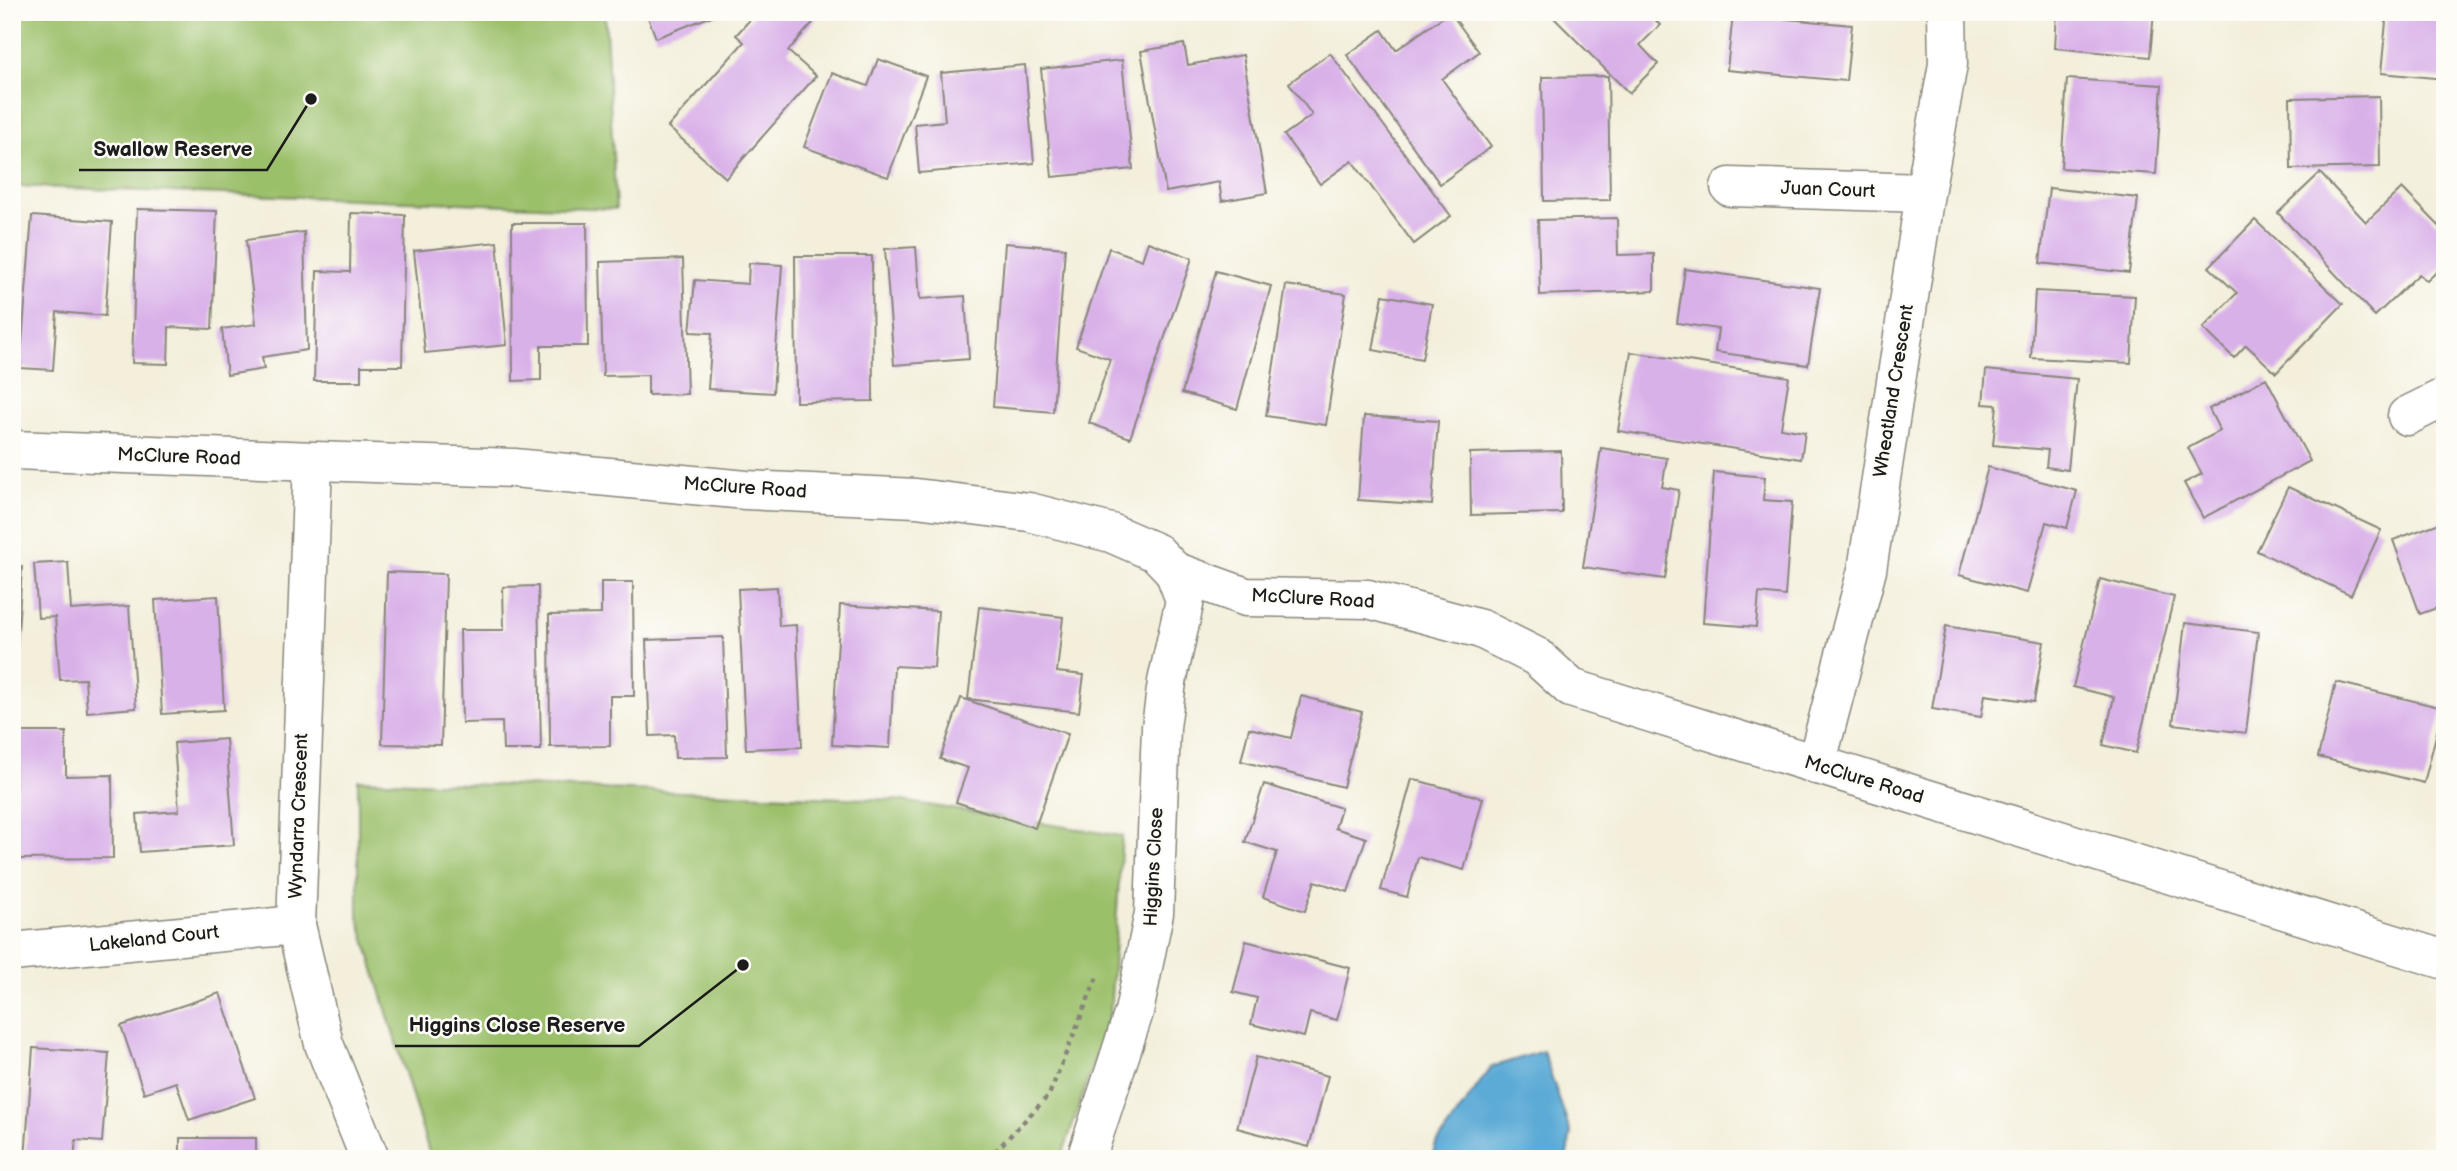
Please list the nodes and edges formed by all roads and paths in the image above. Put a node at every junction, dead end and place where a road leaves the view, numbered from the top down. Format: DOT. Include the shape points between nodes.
graph roads {
  1 [pos="1947,12"];
  2 [pos="1730,187"];
  3 [pos="1925,193"];
  4 [pos="2445,397"];
  5 [pos="2407,416"];
  6 [pos="12,450"];
  7 [pos="313,462"];
  8 [pos="1174,571"];
  9 [pos="1816,765"];
  10 [pos="296,925"];
  11 [pos="12,952"];
  12 [pos="2445,960"];
  13 [pos="1104,969"];
  14 [pos="370,1159"];
  15 [pos="988,1159"];
  16 [pos="1086,1159"];
  1 -- 3 [label="street, Wheatland Crescent" via="1948,64"];
  2 -- 3 [label="street, Juan Court"];
  3 -- 9 [label="street, Wheatland Crescent" via="1867,570"];
  4 -- 5 [label="street"];
  6 -- 7 [label="street, McClure Road"];
  7 -- 8 [label="street, McClure Road" via="514,468 746,490 916,498 1029,512 1136,542 1157,553"];
  7 -- 10 [label="street, Wyndarra Crescent"];
  8 -- 9 [label="street, McClure Road" via="1246,597 1368,599 1469,626 1520,646 1571,688"];
  8 -- 16 [label="street, Higgins Close" via="1185,600 1161,727 1154,913 1134,1012"];
  9 -- 12 [label="street, McClure Road"];
  10 -- 11 [label="street, Lakeland Court"];
  10 -- 14 [label="street, Wyndarra Crescent" via="324,1044"];
  13 -- 15 [label="path" via="1049,1095"];
}
